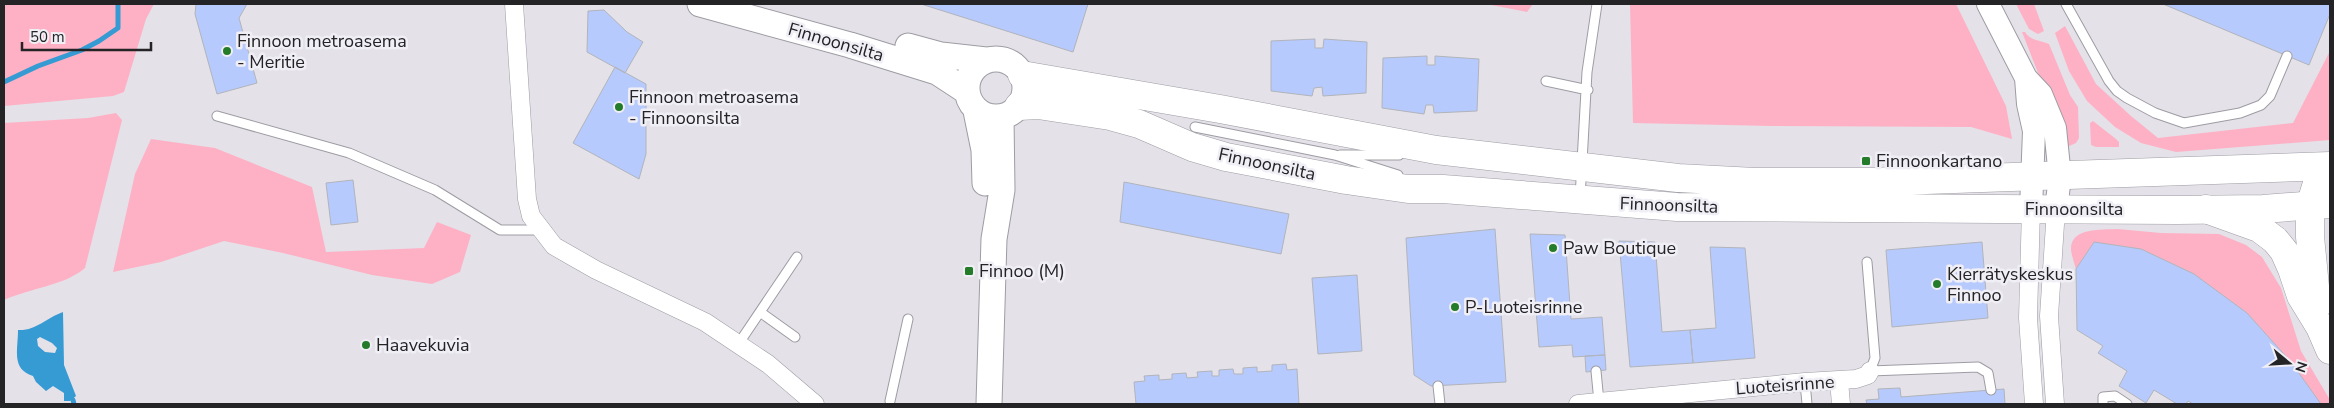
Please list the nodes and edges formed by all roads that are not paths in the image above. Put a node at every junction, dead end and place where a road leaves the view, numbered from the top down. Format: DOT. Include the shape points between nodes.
graph roads {
  1 [pos="514,4"];
  2 [pos="700,4"];
  3 [pos="759,4"];
  4 [pos="1597,4"];
  5 [pos="1988,4"];
  6 [pos="2066,4"];
  7 [pos="2287,56"];
  8 [pos="986,60"];
  9 [pos="1022,75"];
  10 [pos="1546,81"];
  11 [pos="1588,90"];
  12 [pos="971,101"];
  13 [pos="1010,112"];
  14 [pos="218,116"];
  15 [pos="1194,127"];
  16 [pos="1436,150"];
  17 [pos="1335,155"];
  18 [pos="1583,167"];
  19 [pos="1405,177"];
  20 [pos="2046,177"];
  21 [pos="1414,180"];
  22 [pos="2324,187"];
  23 [pos="1443,189"];
  24 [pos="1580,200"];
  25 [pos="2044,209"];
  26 [pos="2206,209"];
  27 [pos="540,230"];
  28 [pos="994,239"];
  29 [pos="797,257"];
  30 [pos="1866,262"];
  31 [pos="760,312"];
  32 [pos="908,318"];
  33 [pos="796,336"];
  34 [pos="2325,338"];
  35 [pos="739,343"];
  36 [pos="1596,371"];
  37 [pos="1870,371"];
  38 [pos="1839,381"];
  39 [pos="1805,382"];
  40 [pos="1438,386"];
  41 [pos="1991,390"];
  42 [pos="890,401"];
  43 [pos="1599,402"];
  44 [pos="815,404"];
  45 [pos="989,404"];
  46 [pos="1440,404"];
  47 [pos="1578,404"];
  48 [pos="1807,404"];
  49 [pos="1841,404"];
  50 [pos="2034,404"];
  51 [pos="2055,404"];
  52 [pos="2103,404"];
  53 [pos="2127,404"];
  1 -- 27 [label="street" via="527,199"];
  2 -- 12 [label="main road, Finnoonsilta" via="936,72"];
  3 -- 8 [label="main road, Finnoonsilta" via="941,55"];
  4 -- 11 [label="lane" via="1587,72"];
  5 -- 20 [label="street" via="2026,78 2041,94 2055,128"];
  6 -- 7 [label="lane" via="2117,91 2155,113 2184,123 2240,113 2261,105 2270,96"];
  8 -- 9 [label="main road" via="1007,61"];
  8 -- 12 [label="main road" via="970,72 967,82"];
  9 -- 13 [label="main road" via="1024,96"];
  9 -- 16 [label="main road, Finnoonsilta"];
  10 -- 11 [label="lane"];
  11 -- 18 [label="lane"];
  12 -- 13 [label="main road" via="988,117"];
  12 -- 28 [label="main road" via="984,150 985,190"];
  13 -- 23 [label="main road, Finnoonsilta" via="1038,105 1110,116 1226,157 1372,184"];
  13 -- 28 [label="main road"];
  14 -- 27 [label="lane" via="349,153 434,190 500,230"];
  15 -- 17 [label="lane"];
  16 -- 17 [label="lane" via="1406,155"];
  16 -- 18 [label="main road, Finnoonsilta"];
  17 -- 19 [label="lane"];
  18 -- 20 [label="main road, Finnoonsilta" via="1678,178 1755,182"];
  18 -- 24 [label="lane"];
  20 -- 22 [label="main road, Finnoonsilta"];
  20 -- 25 [label="street"];
  21 -- 23 [label="lane"];
  22 -- 26 [label="main road, Finnoonsilta" via="2262,209"];
  22 -- 34 [label="main road" via="2314,291"];
  23 -- 24 [label="main road, Finnoonsilta"];
  24 -- 25 [label="main road, Finnoonsilta" via="1676,207"];
  25 -- 26 [label="main road, Finnoonsilta"];
  25 -- 50 [label="street" via="2028,318"];
  25 -- 51 [label="street"];
  26 -- 34 [label="main road" via="2259,228 2275,240 2284,251 2302,296"];
  27 -- 35 [label="street" via="554,246 705,322"];
  28 -- 45 [label="main road"];
  29 -- 31 [label="lane"];
  30 -- 37 [label="lane" via="1875,358"];
  31 -- 33 [label="lane"];
  31 -- 35 [label="lane"];
  32 -- 42 [label="lane"];
  35 -- 44 [label="street"];
  36 -- 43 [label="lane"];
  37 -- 38 [label="street, Luoteisrinne" via="1864,376"];
  37 -- 41 [label="lane" via="1978,367 1988,373"];
  38 -- 39 [label="street, Luoteisrinne"];
  38 -- 49 [label="street"];
  39 -- 43 [label="street, Luoteisrinne"];
  39 -- 48 [label="lane"];
  40 -- 46 [label="lane"];
  43 -- 47 [label="street, Luoteisrinne"];
  52 -- 53 [label="lane" via="2103,397 2115,396"];
}
